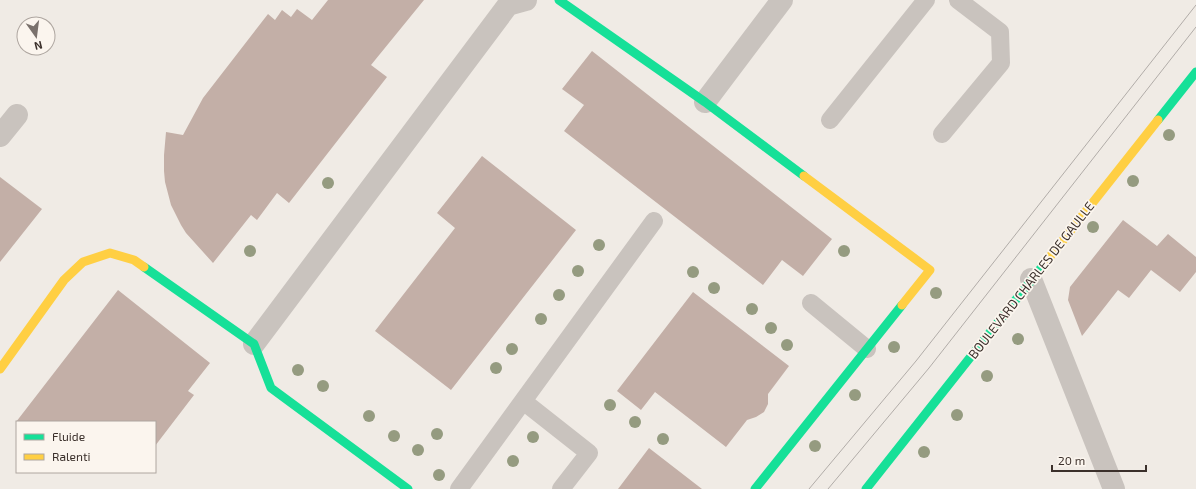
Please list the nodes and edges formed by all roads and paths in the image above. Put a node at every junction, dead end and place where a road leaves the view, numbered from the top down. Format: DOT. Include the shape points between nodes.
graph roads {
  1 [pos="526,0"];
  2 [pos="559,0"];
  3 [pos="782,0"];
  4 [pos="958,0"];
  5 [pos="920,2"];
  6 [pos="1196,72"];
  7 [pos="705,102"];
  8 [pos="17,115"];
  9 [pos="830,120"];
  10 [pos="942,134"];
  11 [pos="0,136"];
  12 [pos="654,221"];
  13 [pos="1031,279"];
  14 [pos="811,303"];
  15 [pos="254,344"];
  16 [pos="867,349"];
  17 [pos="0,369"];
  18 [pos="523,401"];
  19 [pos="408,489"];
  20 [pos="459,489"];
  21 [pos="561,489"];
  22 [pos="755,489"];
  23 [pos="866,489"];
  24 [pos="1114,489"];
  1 -- 15 [label="street" via="508,5"];
  2 -- 7 [label="street"];
  3 -- 7 [label="street"];
  4 -- 10 [label="lane" via="1000,32 1002,63"];
  5 -- 9 [label="lane"];
  6 -- 13 [label="street, BOULEVARD CHARLES DE GAULLE"];
  7 -- 16 [label="street" via="930,270"];
  8 -- 11 [label="street"];
  12 -- 18 [label="lane"];
  13 -- 23 [label="street, BOULEVARD CHARLES DE GAULLE"];
  13 -- 24 [label="street"];
  14 -- 16 [label="lane"];
  15 -- 17 [label="street" via="134,260 110,253 83,262 64,280"];
  15 -- 19 [label="street" via="271,388"];
  16 -- 22 [label="street"];
  18 -- 20 [label="lane"];
  18 -- 21 [label="lane" via="589,453"];
}
